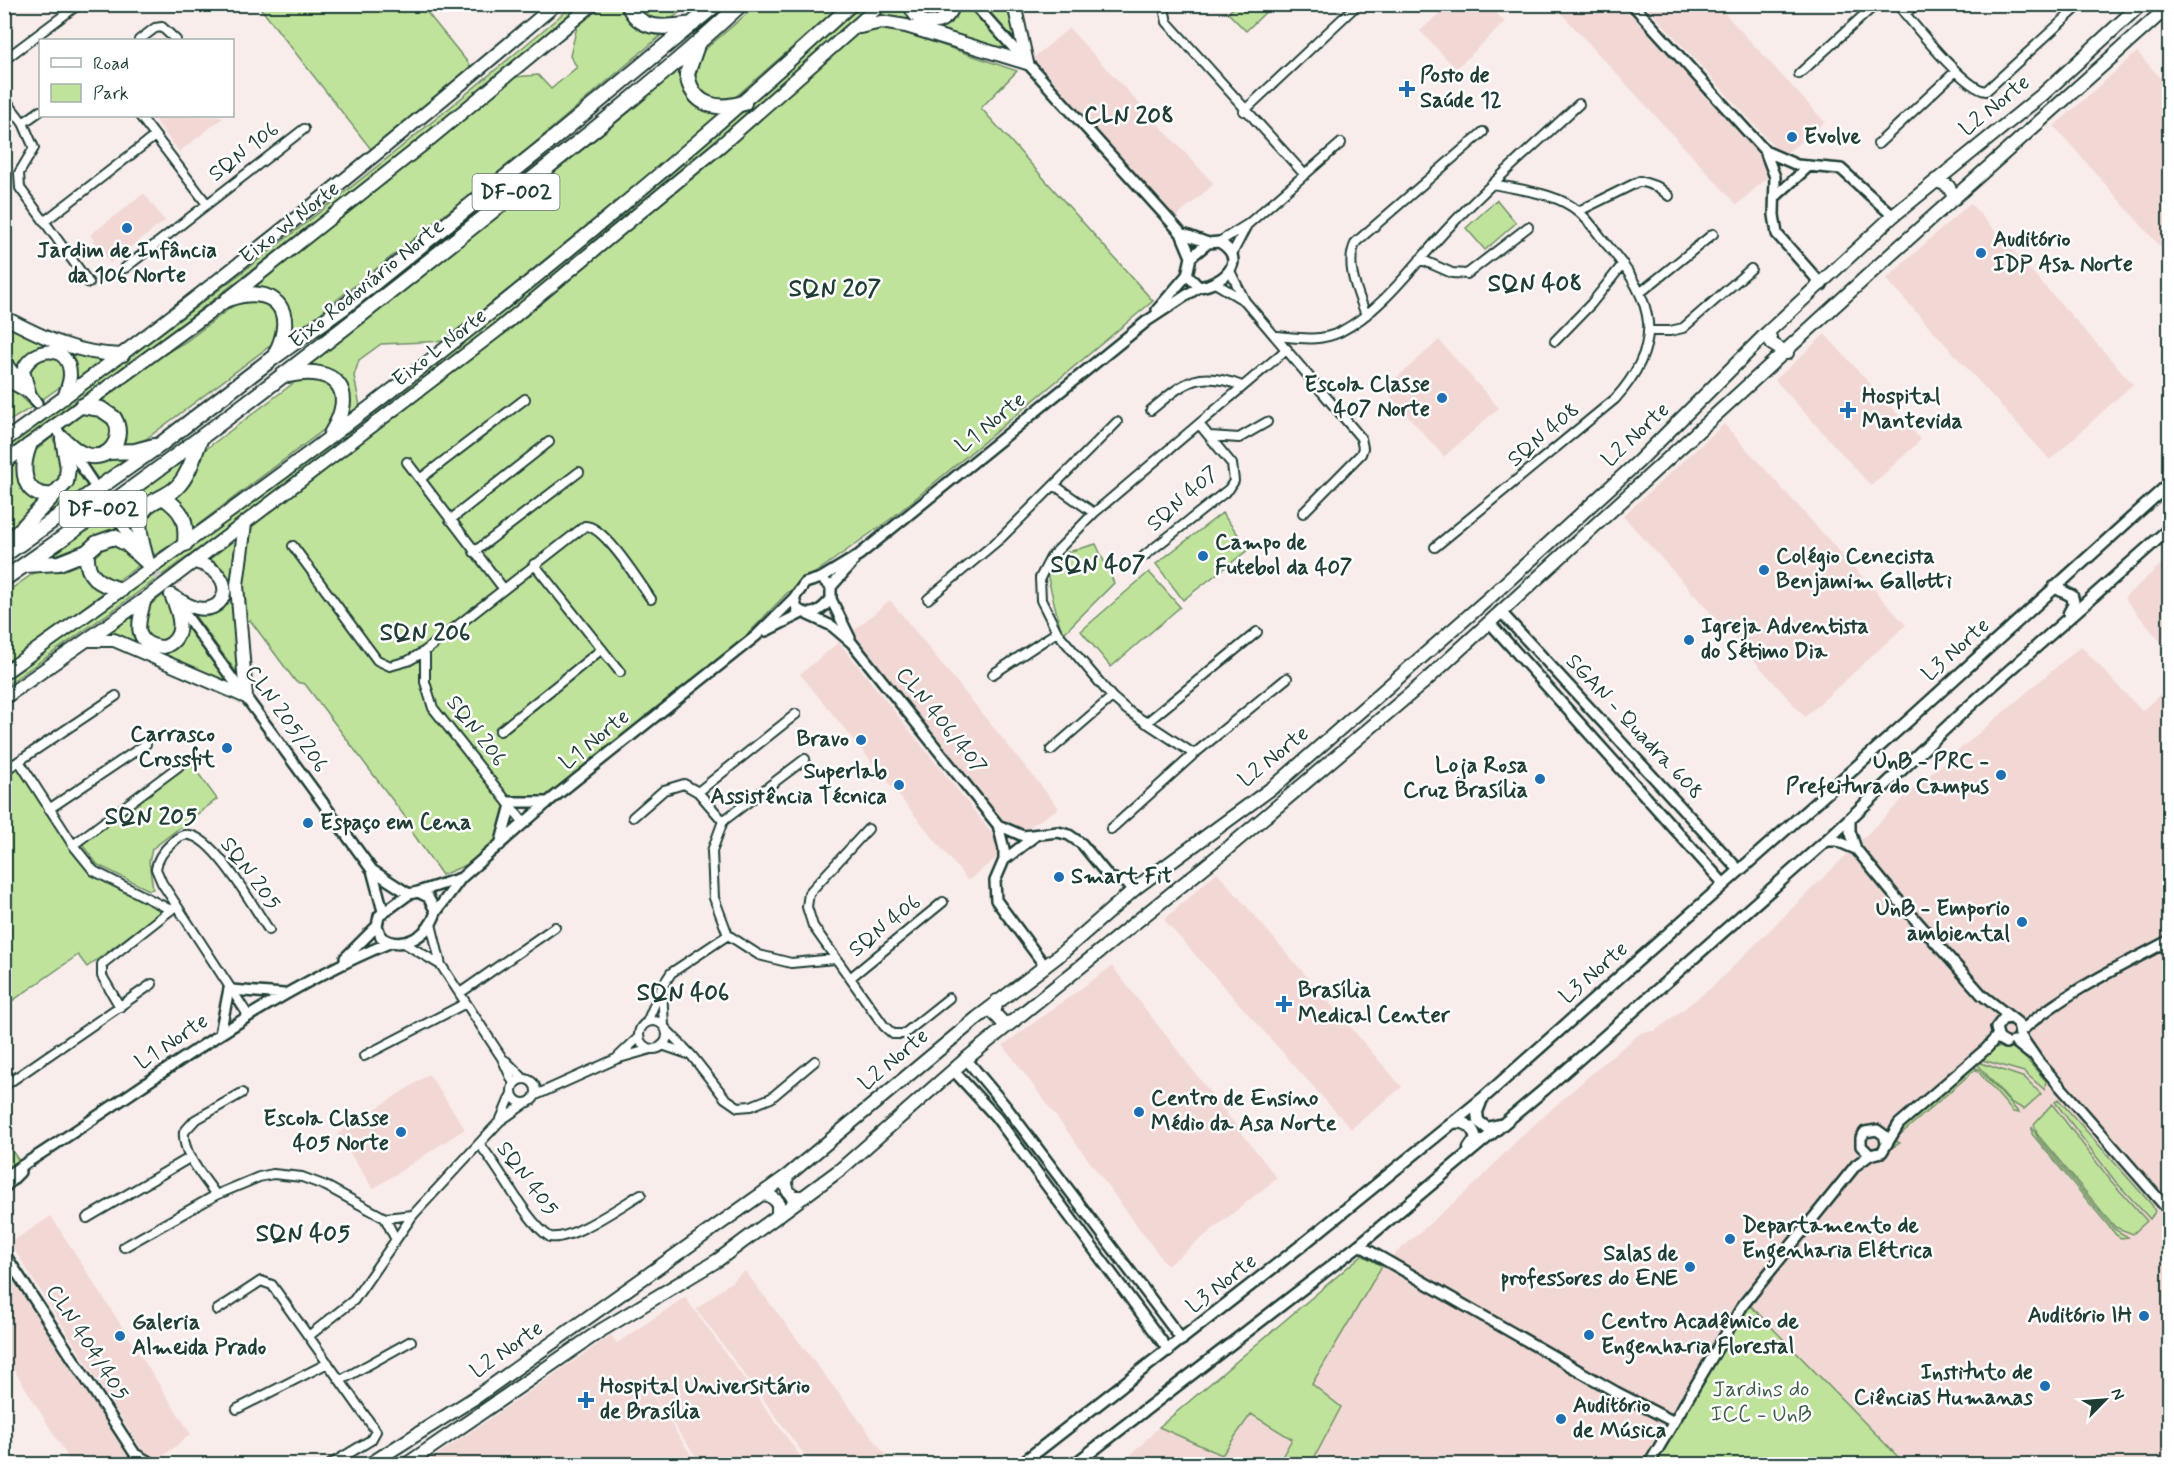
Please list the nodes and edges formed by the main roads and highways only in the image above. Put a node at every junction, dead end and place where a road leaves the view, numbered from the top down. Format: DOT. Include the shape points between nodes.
graph roads {
  1 [pos="556,4"];
  2 [pos="593,4"];
  3 [pos="628,4"];
  4 [pos="716,4"];
  5 [pos="741,4"];
  6 [pos="852,4"];
  7 [pos="882,4"];
  8 [pos="910,4"];
  9 [pos="954,4"];
  10 [pos="1014,4"];
  11 [pos="2141,4"];
  12 [pos="2169,5"];
  13 [pos="693,24"];
  14 [pos="856,28"];
  15 [pos="698,44"];
  16 [pos="744,104"];
  17 [pos="1936,180"];
  18 [pos="1955,198"];
  19 [pos="228,299"];
  20 [pos="4,317"];
  21 [pos="1768,332"];
  22 [pos="1787,353"];
  23 [pos="123,355"];
  24 [pos="274,357"];
  25 [pos="286,375"];
  26 [pos="4,381"];
  27 [pos="64,398"];
  28 [pos="82,406"];
  29 [pos="331,434"];
  30 [pos="8,435"];
  31 [pos="200,439"];
  32 [pos="161,444"];
  33 [pos="28,446"];
  34 [pos="109,452"];
  35 [pos="4,463"];
  36 [pos="2169,483"];
  37 [pos="52,495"];
  38 [pos="163,497"];
  39 [pos="245,525"];
  40 [pos="2169,528"];
  41 [pos="185,544"];
  42 [pos="4,547"];
  43 [pos="87,552"];
  44 [pos="4,555"];
  45 [pos="195,562"];
  46 [pos="25,565"];
  47 [pos="4,579"];
  48 [pos="2054,587"];
  49 [pos="121,590"];
  50 [pos="145,599"];
  51 [pos="2060,624"];
  52 [pos="84,640"];
  53 [pos="4,673"];
  54 [pos="4,698"];
  55 [pos="1166,865"];
  56 [pos="1183,884"];
  57 [pos="997,1001"];
  58 [pos="1016,1021"];
  59 [pos="1482,1099"];
  60 [pos="1452,1122"];
  61 [pos="1503,1124"];
  62 [pos="1456,1161"];
  63 [pos="787,1176"];
  64 [pos="762,1194"];
  65 [pos="804,1197"];
  66 [pos="778,1216"];
  67 [pos="370,1464"];
  68 [pos="407,1464"];
  69 [pos="1021,1464"];
  70 [pos="1076,1464"];
  1 -- 23 [label="main road, Eixo W Norte" via="415,124"];
  2 -- 19 [label="main road, Eixo W Norte"];
  3 -- 13 [label="highway" via="639,21 649,27"];
  4 -- 13 [label="highway, Eixo Rodoviário Norte / DF-002"];
  5 -- 15 [label="highway, Eixo Rodoviário Norte / DF-002"];
  6 -- 16 [label="main road, Eixo L Norte"];
  7 -- 14 [label="main road, Eixo L Norte"];
  8 -- 9 [label="main road" via="914,16 933,24 949,16"];
  10 -- 14 [label="main road" via="1027,63 897,24 881,22"];
  11 -- 17 [label="main road, L2 Norte" via="2042,95"];
  12 -- 18 [label="main road, L2 Norte"];
  13 -- 24 [label="highway, Eixo Rodoviário Norte / DF-002" via="408,256"];
  14 -- 39 [label="main road, Eixo L Norte" via="543,293"];
  15 -- 16 [label="highway" via="687,74 696,94 715,107"];
  15 -- 25 [label="highway, Eixo Rodoviário Norte / DF-002"];
  16 -- 29 [label="main road, Eixo L Norte" via="437,356"];
  17 -- 18 [label="main road" via="1948,186"];
  17 -- 21 [label="main road, L2 Norte"];
  18 -- 22 [label="main road, L2 Norte"];
  19 -- 24 [label="highway" via="258,294 279,305 286,328"];
  19 -- 28 [label="main road, Eixo W Norte"];
  20 -- 23 [label="main road" via="62,344 95,353"];
  21 -- 22 [label="main road" via="1772,344"];
  21 -- 55 [label="main road, L2 Norte" via="1643,458 1382,693 1276,785"];
  22 -- 56 [label="main road, L2 Norte" via="1422,684"];
  23 -- 27 [label="main road, Eixo W Norte"];
  24 -- 32 [label="highway, Eixo Rodoviário Norte / DF-002"];
  25 -- 29 [label="highway" via="308,371 323,374 338,385 343,395 343,413"];
  25 -- 31 [label="highway, Eixo Rodoviário Norte / DF-002"];
  26 -- 27 [label="main road" via="29,392 23,371 29,360 40,353 55,351 64,357 69,368"];
  27 -- 30 [label="main road, Eixo W Norte"];
  28 -- 33 [label="main road, Eixo W Norte"];
  28 -- 34 [label="highway" via="105,411 117,422 117,441"];
  29 -- 41 [label="main road, Eixo L Norte"];
  31 -- 38 [label="highway" via="182,482"];
  31 -- 46 [label="highway, Eixo Rodoviário Norte / DF-002"];
  32 -- 34 [label="highway"];
  32 -- 44 [label="highway, Eixo Rodoviário Norte / DF-002"];
  33 -- 35 [label="main road, Eixo W Norte"];
  33 -- 37 [label="highway" via="23,460 26,482 39,494"];
  34 -- 37 [label="highway" via="86,456 61,435 68,475 62,488"];
  36 -- 48 [label="main road, L3 Norte"];
  37 -- 42 [label="highway"];
  38 -- 41 [label="highway" via="185,518"];
  38 -- 43 [label="highway" via="145,507 139,519 147,563 114,537 97,543"];
  39 -- 45 [label="main road, Eixo L Norte"];
  39 -- 52 [label="main road" via="237,585 246,697 114,640"];
  40 -- 51 [label="main road"];
  41 -- 49 [label="main road, Eixo L Norte"];
  43 -- 46 [label="highway" via="59,563"];
  43 -- 49 [label="highway" via="87,565 94,579"];
  45 -- 50 [label="main road, Eixo L Norte"];
  45 -- 50 [label="main road" via="221,576 224,587 219,602 200,609 170,593 181,619 180,629 164,647 147,642 140,634 138,619"];
  46 -- 47 [label="highway, Eixo Rodoviário Norte / DF-002"];
  48 -- 51 [label="main road" via="2069,593 2074,604"];
  48 -- 59 [label="main road, L3 Norte"];
  49 -- 53 [label="main road, Eixo L Norte"];
  50 -- 52 [label="main road, Eixo L Norte"];
  51 -- 61 [label="main road" via="1826,842"];
  52 -- 54 [label="main road, Eixo L Norte"];
  55 -- 56 [label="main road" via="1179,870"];
  55 -- 57 [label="main road, L2 Norte"];
  56 -- 58 [label="main road, L2 Norte"];
  57 -- 58 [label="main road" via="994,1009 999,1020 1004,1024"];
  57 -- 63 [label="main road, L2 Norte"];
  58 -- 65 [label="main road, L2 Norte"];
  59 -- 60 [label="main road, L3 Norte"];
  59 -- 61 [label="main road" via="1477,1114 1481,1125 1487,1128"];
  60 -- 62 [label="main road" via="1467,1123 1476,1138"];
  60 -- 69 [label="main road, L3 Norte" via="1169,1351"];
  61 -- 62 [label="main road"];
  62 -- 70 [label="main road" via="1359,1245"];
  63 -- 64 [label="main road, L2 Norte"];
  63 -- 65 [label="main road" via="790,1194"];
  64 -- 66 [label="main road" via="778,1202"];
  64 -- 67 [label="main road, L2 Norte" via="476,1398"];
  65 -- 66 [label="main road, L2 Norte"];
  66 -- 68 [label="main road, L2 Norte" via="718,1260 600,1331"];
}
